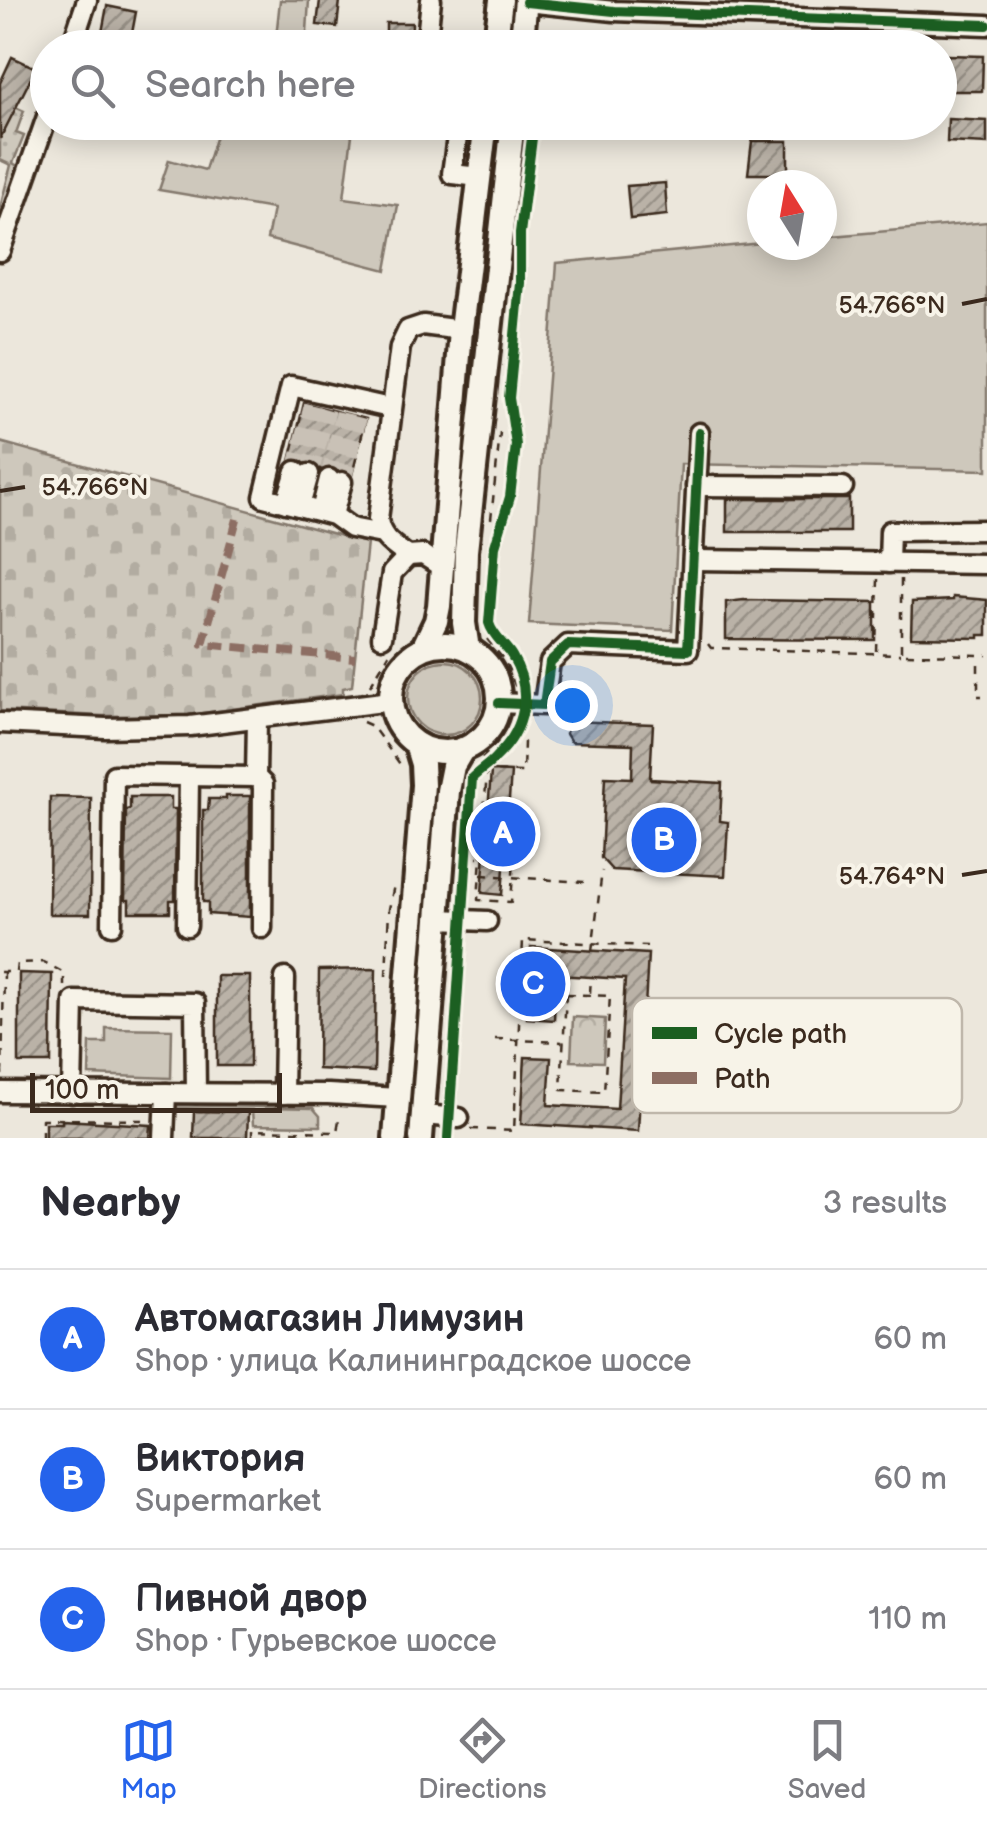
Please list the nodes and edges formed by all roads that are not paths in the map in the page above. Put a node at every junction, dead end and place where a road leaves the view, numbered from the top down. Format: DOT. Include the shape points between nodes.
graph roads {
  1 [pos="87,0"];
  2 [pos="431,0"];
  3 [pos="501,0"];
  4 [pos="526,1"];
  5 [pos="816,8"];
  6 [pos="987,25"];
  7 [pos="77,30"];
  8 [pos="428,30"];
  9 [pos="498,30"];
  10 [pos="523,30"];
  11 [pos="39,140"];
  12 [pos="457,140"];
  13 [pos="484,140"];
  14 [pos="510,140"];
  15 [pos="480,177"];
  16 [pos="0,251"];
  17 [pos="461,330"];
  18 [pos="390,408"];
  19 [pos="699,433"];
  20 [pos="303,472"];
  21 [pos="336,481"];
  22 [pos="696,486"];
  23 [pos="842,487"];
  24 [pos="293,504"];
  25 [pos="327,513"];
  26 [pos="987,530"];
  27 [pos="382,534"];
  28 [pos="408,556"];
  29 [pos="692,560"];
  30 [pos="889,563"];
  31 [pos="987,564"];
  32 [pos="440,566"];
  33 [pos="388,643"];
  34 [pos="424,646"];
  35 [pos="468,650"];
  36 [pos="391,701"];
  37 [pos="499,703"];
  38 [pos="256,719"];
  39 [pos="0,723"];
  40 [pos="416,744"];
  41 [pos="470,765"];
  42 [pos="189,777"];
  43 [pos="256,777"];
  44 [pos="438,919"];
  45 [pos="487,921"];
  46 [pos="112,925"];
  47 [pos="187,926"];
  48 [pos="262,928"];
  49 [pos="285,978"];
  50 [pos="1,1086"];
  51 [pos="72,1092"];
  52 [pos="166,1093"];
  53 [pos="196,1093"];
  54 [pos="283,1094"];
  55 [pos="398,1098"];
  56 [pos="461,1123"];
  57 [pos="422,1126"];
  58 [pos="165,1129"];
  59 [pos="395,1138"];
  1 -- 7 [label="street"];
  2 -- 8 [label="street"];
  3 -- 9 [label="main road"];
  4 -- 5 [label="street" via="614,11"];
  4 -- 10 [label="main road"];
  5 -- 6 [label="street"];
  11 -- 16 [label="street"];
  12 -- 15 [label="street" via="452,174"];
  13 -- 15 [label="main road"];
  14 -- 35 [label="main road" via="466,551"];
  15 -- 17 [label="main road"];
  17 -- 18 [label="street" via="408,330"];
  17 -- 32 [label="main road"];
  18 -- 24 [label="street" via="337,404 291,386 264,497"];
  18 -- 27 [label="street"];
  19 -- 22 [label="street"];
  20 -- 24 [label="street"];
  21 -- 25 [label="street"];
  22 -- 23 [label="street"];
  22 -- 29 [label="street"];
  24 -- 25 [label="street"];
  25 -- 27 [label="street" via="351,528"];
  26 -- 30 [label="street" via="890,532"];
  27 -- 28 [label="street"];
  28 -- 32 [label="street" via="423,555"];
  28 -- 33 [label="street" via="392,574"];
  29 -- 30 [label="street"];
  29 -- 37 [label="street" via="697,646 568,644 550,662 544,705"];
  30 -- 31 [label="street"];
  32 -- 34 [label="main road" via="436,621"];
  34 -- 35 [label="main road" via="444,642"];
  34 -- 36 [label="main road" via="402,662"];
  35 -- 37 [label="main road" via="489,666"];
  36 -- 38 [label="street"];
  36 -- 40 [label="main road" via="399,727"];
  37 -- 41 [label="main road"];
  38 -- 39 [label="street" via="122,728"];
  38 -- 43 [label="street"];
  40 -- 41 [label="main road"];
  40 -- 55 [label="main road" via="423,785"];
  41 -- 44 [label="main road" via="453,766 448,790"];
  42 -- 43 [label="street"];
  42 -- 46 [label="street" via="114,775"];
  42 -- 47 [label="street"];
  43 -- 48 [label="street" via="263,784"];
  44 -- 45 [label="street"];
  44 -- 57 [label="main road"];
  49 -- 54 [label="street"];
  50 -- 51 [label="street"];
  51 -- 52 [label="street"];
  51 -- 53 [label="street" via="74,1001 195,1002"];
  52 -- 53 [label="street"];
  52 -- 58 [label="street"];
  53 -- 54 [label="street"];
  54 -- 55 [label="street"];
  55 -- 59 [label="main road"];
  56 -- 57 [label="street"];
}
